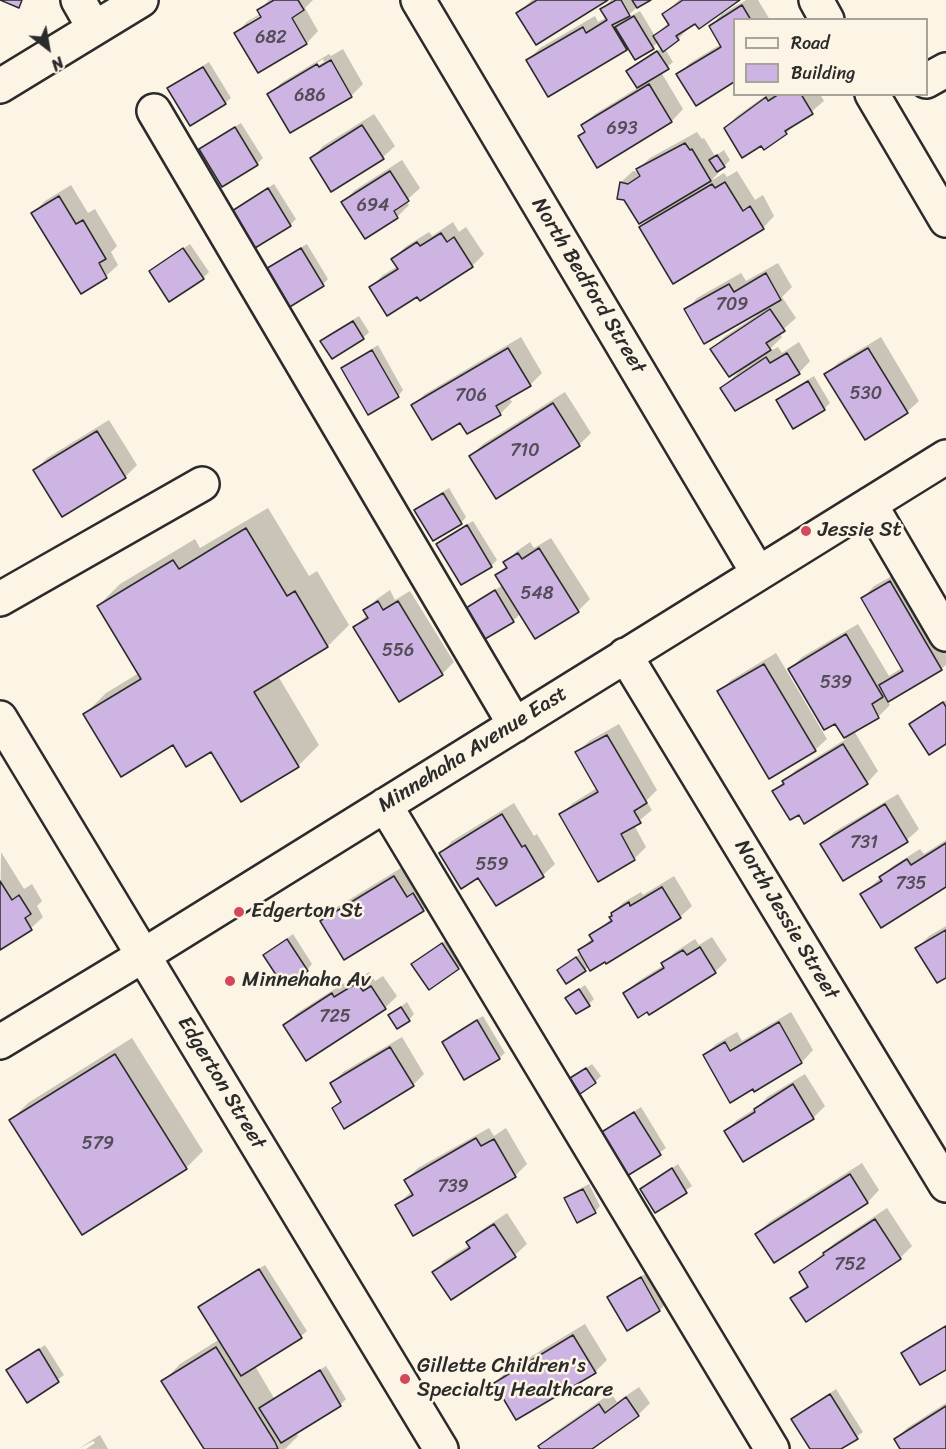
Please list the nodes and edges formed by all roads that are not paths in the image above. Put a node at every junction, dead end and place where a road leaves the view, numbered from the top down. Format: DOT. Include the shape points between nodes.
graph roads {
  1 [pos="78,0"];
  2 [pos="141,0"];
  3 [pos="418,0"];
  4 [pos="816,0"];
  5 [pos="826,18"];
  6 [pos="94,28"];
  7 [pos="946,69"];
  8 [pos="928,80"];
  9 [pos="0,86"];
  10 [pos="885,99"];
  11 [pos="154,111"];
  12 [pos="946,218"];
  13 [pos="946,457"];
  14 [pos="202,484"];
  15 [pos="870,504"];
  16 [pos="758,573"];
  17 [pos="0,599"];
  18 [pos="946,634"];
  19 [pos="625,655"];
  20 [pos="0,718"];
  21 [pos="515,725"];
  22 [pos="385,805"];
  23 [pos="144,955"];
  24 [pos="0,1042"];
  25 [pos="946,1185"];
  26 [pos="434,1447"];
  27 [pos="772,1449"];
  1 -- 6 [label="street"];
  2 -- 6 [label="street"];
  3 -- 16 [label="street, North Bedford Street"];
  4 -- 5 [label="street"];
  6 -- 9 [label="street"];
  7 -- 8 [label="street"];
  10 -- 12 [label="street"];
  11 -- 21 [label="street"];
  13 -- 15 [label="street, Minnehaha Avenue East"];
  14 -- 17 [label="street"];
  15 -- 16 [label="street, Minnehaha Avenue East"];
  15 -- 18 [label="street"];
  16 -- 19 [label="street, Minnehaha Avenue East"];
  19 -- 21 [label="street, Minnehaha Avenue East"];
  19 -- 25 [label="street, North Jessie Street"];
  20 -- 23 [label="street, Edgerton Street"];
  21 -- 22 [label="street, Minnehaha Avenue East"];
  22 -- 23 [label="street, Minnehaha Avenue East"];
  22 -- 27 [label="street"];
  23 -- 24 [label="street, Minnehaha Avenue East"];
  23 -- 26 [label="street, Edgerton Street"];
}
